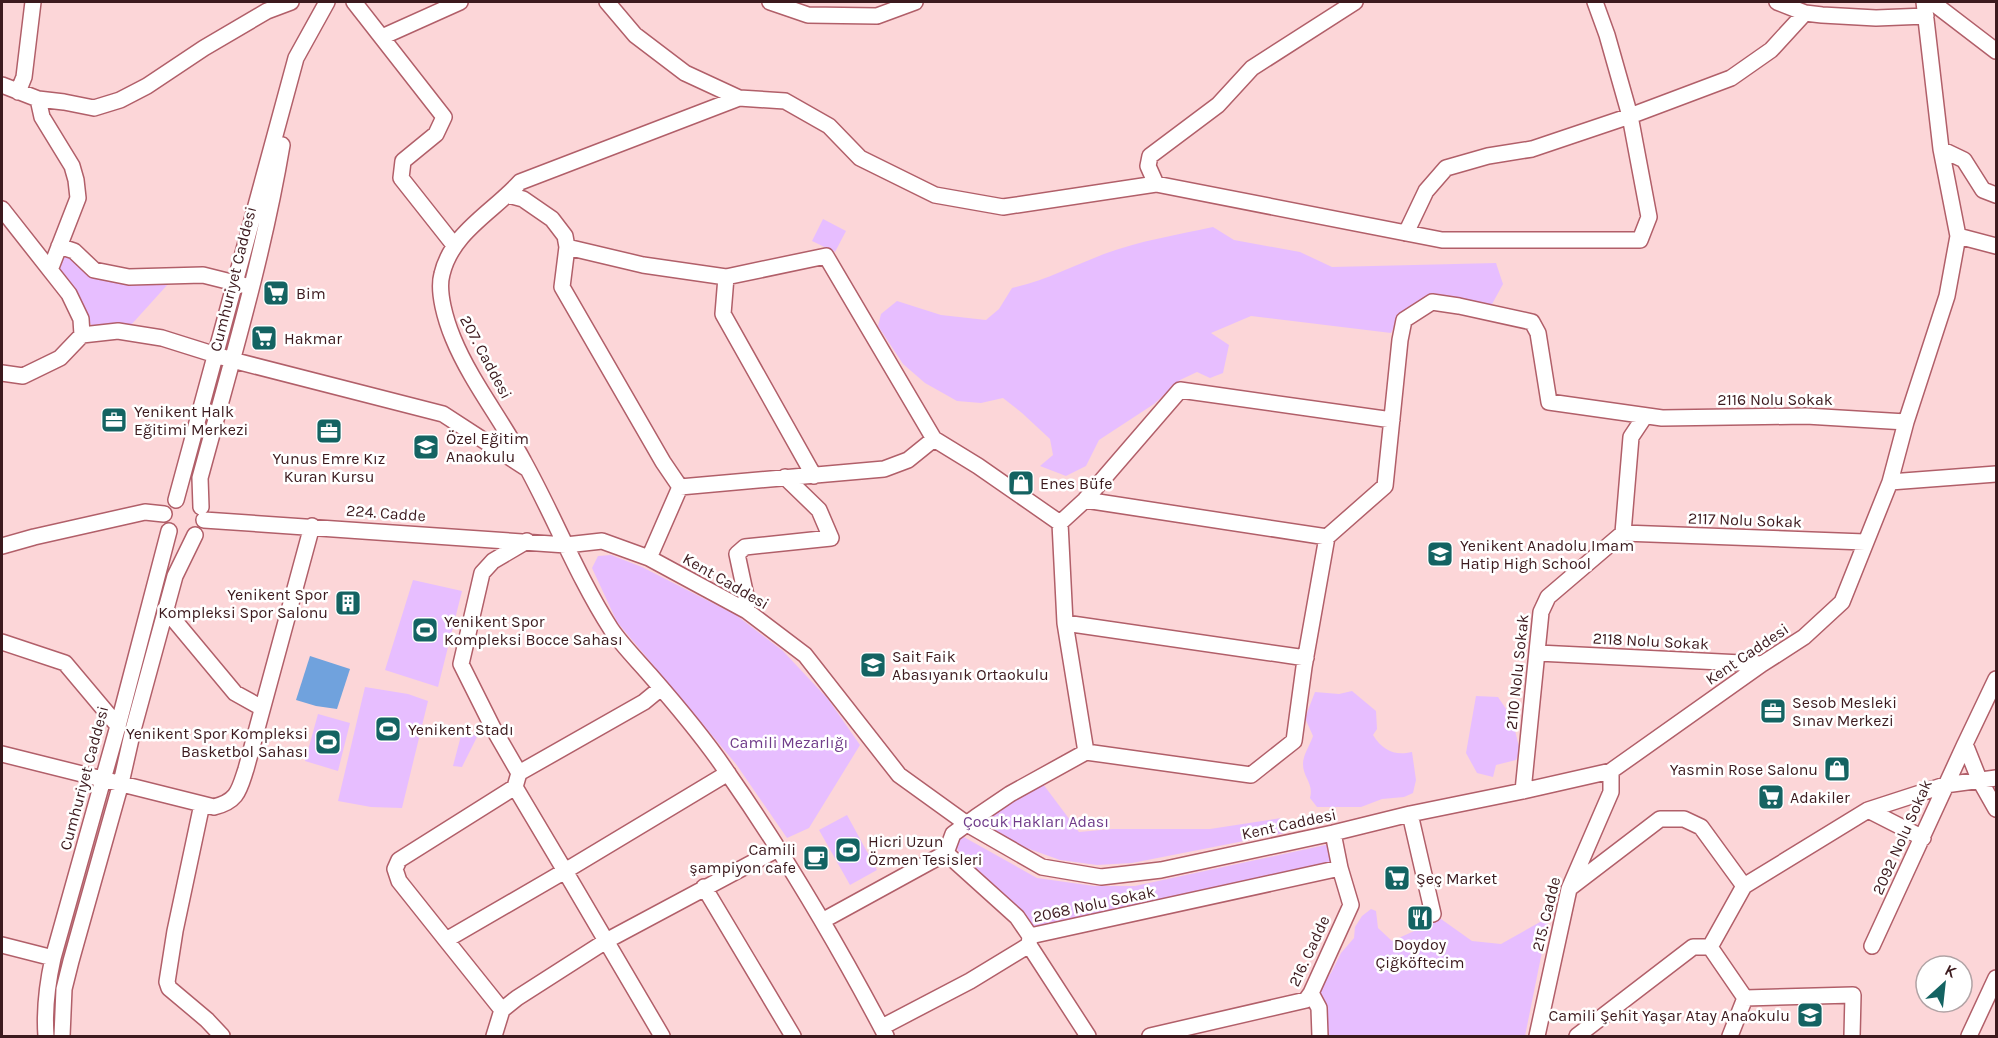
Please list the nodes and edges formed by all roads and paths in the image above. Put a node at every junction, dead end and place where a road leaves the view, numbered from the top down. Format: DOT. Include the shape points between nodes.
graph roads {
  1 [pos="33,2"];
  2 [pos="327,2"];
  3 [pos="354,2"];
  4 [pos="460,2"];
  5 [pos="607,2"];
  6 [pos="770,2"];
  7 [pos="915,2"];
  8 [pos="1354,2"];
  9 [pos="1595,2"];
  10 [pos="1777,2"];
  11 [pos="282,3"];
  12 [pos="1927,6"];
  13 [pos="1805,13"];
  14 [pos="382,37"];
  15 [pos="1996,51"];
  16 [pos="296,58"];
  17 [pos="2,84"];
  18 [pos="18,92"];
  19 [pos="739,98"];
  20 [pos="38,99"];
  21 [pos="1630,116"];
  22 [pos="1941,149"];
  23 [pos="1156,184"];
  24 [pos="508,195"];
  25 [pos="1996,195"];
  26 [pos="2,209"];
  27 [pos="1406,233"];
  28 [pos="1958,236"];
  29 [pos="454,245"];
  30 [pos="59,246"];
  31 [pos="567,246"];
  32 [pos="1996,246"];
  33 [pos="50,270"];
  34 [pos="726,277"];
  35 [pos="234,282"];
  36 [pos="251,289"];
  37 [pos="82,334"];
  38 [pos="215,355"];
  39 [pos="232,360"];
  40 [pos="2,373"];
  41 [pos="1645,416"];
  42 [pos="1392,420"];
  43 [pos="1906,422"];
  44 [pos="933,439"];
  45 [pos="528,469"];
  46 [pos="1996,474"];
  47 [pos="814,476"];
  48 [pos="785,477"];
  49 [pos="1890,482"];
  50 [pos="680,487"];
  51 [pos="176,500"];
  52 [pos="1085,500"];
  53 [pos="203,513"];
  54 [pos="164,514"];
  55 [pos="1060,523"];
  56 [pos="312,526"];
  57 [pos="169,531"];
  58 [pos="1623,533"];
  59 [pos="195,536"];
  60 [pos="1327,537"];
  61 [pos="527,541"];
  62 [pos="1865,542"];
  63 [pos="566,544"];
  64 [pos="2,546"];
  65 [pos="649,558"];
  66 [pos="165,609"];
  67 [pos="747,611"];
  68 [pos="1065,623"];
  69 [pos="2,642"];
  70 [pos="1538,653"];
  71 [pos="1306,658"];
  72 [pos="1761,664"];
  73 [pos="1996,678"];
  74 [pos="661,688"];
  75 [pos="262,708"];
  76 [pos="118,726"];
  77 [pos="1965,744"];
  78 [pos="1086,752"];
  79 [pos="2,754"];
  80 [pos="1611,771"];
  81 [pos="728,773"];
  82 [pos="1996,778"];
  83 [pos="1979,779"];
  84 [pos="103,780"];
  85 [pos="517,780"];
  86 [pos="121,783"];
  87 [pos="1945,785"];
  88 [pos="1523,791"];
  89 [pos="202,804"];
  90 [pos="1996,809"];
  91 [pos="1868,810"];
  92 [pos="1410,814"];
  93 [pos="967,824"];
  94 [pos="1334,833"];
  95 [pos="1923,838"];
  96 [pos="778,849"];
  97 [pos="946,853"];
  98 [pos="1340,868"];
  99 [pos="565,871"];
  100 [pos="705,886"];
  101 [pos="1744,886"];
  102 [pos="1569,889"];
  103 [pos="1433,914"];
  104 [pos="822,921"];
  105 [pos="446,940"];
  106 [pos="606,941"];
  107 [pos="1029,941"];
  108 [pos="2,945"];
  109 [pos="1872,946"];
  110 [pos="1710,947"];
  111 [pos="53,958"];
  112 [pos="1996,978"];
  113 [pos="1311,993"];
  114 [pos="1745,998"];
  115 [pos="502,1010"];
  116 [pos="884,1032"];
  117 [pos="46,1036"];
  118 [pos="62,1036"];
  119 [pos="222,1036"];
  120 [pos="494,1036"];
  121 [pos="662,1036"];
  122 [pos="793,1036"];
  123 [pos="1088,1036"];
  124 [pos="1150,1036"];
  125 [pos="1320,1036"];
  126 [pos="1537,1036"];
  127 [pos="1577,1036"];
  128 [pos="1730,1036"];
  129 [pos="1852,1036"];
  130 [pos="1969,1036"];
  1 -- 18 [label="street" via="24,77"];
  2 -- 16 [label="street, Cumhuriyet Caddesi"];
  3 -- 14 [label="street"];
  4 -- 14 [label="street"];
  5 -- 19 [label="street" via="634,35 685,73"];
  6 -- 7 [label="street" via="808,15 877,16"];
  8 -- 23 [label="street" via="1252,68 1218,105 1150,156 1148,166"];
  9 -- 21 [label="street"];
  10 -- 13 [label="street"];
  11 -- 20 [label="street" via="120,99 94,108"];
  12 -- 13 [label="street" via="1876,18"];
  12 -- 15 [label="street"];
  12 -- 22 [label="street"];
  13 -- 21 [label="street" via="1771,50 1731,78"];
  14 -- 29 [label="street" via="444,117 436,134 403,161 401,178"];
  16 -- 35 [label="street, Cumhuriyet Caddesi"];
  16 -- 36 [label="street, Cumhuriyet Caddesi" via="275,182"];
  17 -- 18 [label="street"];
  18 -- 20 [label="street"];
  19 -- 23 [label="street" via="785,100 829,126 860,158 935,195 1002,207"];
  19 -- 24 [label="street, 207. Caddesi" via="519,182"];
  20 -- 30 [label="street" via="42,117 72,166 76,180 78,198"];
  21 -- 27 [label="street" via="1532,149 1446,168 1426,191"];
  21 -- 27 [label="street" via="1649,217 1640,240 1442,240"];
  22 -- 25 [label="street" via="1964,160 1983,190"];
  22 -- 28 [label="street"];
  23 -- 27 [label="street"];
  24 -- 29 [label="street, 207. Caddesi"];
  24 -- 31 [label="street" via="523,199 552,219 565,236"];
  26 -- 33 [label="street"];
  28 -- 32 [label="street"];
  28 -- 43 [label="street, Kent Caddesi" via="1947,296"];
  29 -- 45 [label="street, 207. Caddesi" via="441,275 443,312 454,341"];
  30 -- 33 [label="street"];
  30 -- 35 [label="street" via="74,251 94,270 129,277 203,275"];
  31 -- 34 [label="street" via="643,265"];
  31 -- 50 [label="street" via="562,287"];
  33 -- 37 [label="street" via="69,294 81,319"];
  34 -- 44 [label="street" via="826,256"];
  34 -- 47 [label="street" via="723,314"];
  35 -- 36 [label="street"];
  35 -- 38 [label="street, Cumhuriyet Caddesi"];
  36 -- 39 [label="street, Cumhuriyet Caddesi"];
  37 -- 38 [label="street" via="118,331 162,338"];
  37 -- 40 [label="street" via="60,358 42,367 23,376"];
  38 -- 39 [label="street"];
  38 -- 51 [label="street, Cumhuriyet Caddesi"];
  39 -- 45 [label="street" via="443,414"];
  39 -- 53 [label="street, Cumhuriyet Caddesi" via="200,478"];
  41 -- 42 [label="street, 2116 Nolu Sokak" via="1549,402 1538,333 1532,322 1432,302 1404,320"];
  41 -- 43 [label="street, 2116 Nolu Sokak" via="1806,416"];
  41 -- 58 [label="street" via="1631,437"];
  42 -- 52 [label="street" via="1180,390"];
  42 -- 60 [label="street" via="1385,486"];
  43 -- 49 [label="street, Kent Caddesi"];
  44 -- 47 [label="street" via="908,460 884,469"];
  44 -- 55 [label="street"];
  45 -- 63 [label="street, 207. Caddesi"];
  46 -- 49 [label="street"];
  47 -- 48 [label="street"];
  48 -- 50 [label="street"];
  48 -- 67 [label="street" via="819,510 831,538 745,547 737,554"];
  49 -- 62 [label="street, Kent Caddesi"];
  50 -- 65 [label="street"];
  51 -- 53 [label="street" via="189,499"];
  51 -- 54 [label="street"];
  52 -- 55 [label="street"];
  52 -- 60 [label="street"];
  53 -- 56 [label="street, 224. Cadde"];
  53 -- 59 [label="street" via="200,531"];
  54 -- 57 [label="street"];
  54 -- 64 [label="street" via="145,512"];
  55 -- 68 [label="street"];
  56 -- 61 [label="street, 224. Cadde"];
  56 -- 75 [label="street"];
  57 -- 59 [label="street" via="178,538"];
  57 -- 76 [label="street, Cumhuriyet Caddesi"];
  58 -- 62 [label="street, 2117 Nolu Sokak"];
  58 -- 70 [label="street, 2110 Nolu Sokak" via="1548,597 1541,612"];
  59 -- 66 [label="street" via="175,576"];
  60 -- 71 [label="street"];
  61 -- 63 [label="street, 224. Cadde"];
  61 -- 85 [label="street" via="493,561 483,573 461,664"];
  62 -- 72 [label="street, Kent Caddesi" via="1842,602 1804,637"];
  63 -- 65 [label="street, Kent Caddesi" via="602,541"];
  63 -- 74 [label="street, 207. Caddesi" via="611,630"];
  65 -- 67 [label="street, Kent Caddesi"];
  66 -- 75 [label="street" via="235,693"];
  66 -- 86 [label="street"];
  67 -- 93 [label="street, Kent Caddesi" via="805,655 899,775"];
  68 -- 71 [label="street"];
  68 -- 78 [label="street"];
  69 -- 76 [label="street" via="65,663"];
  70 -- 72 [label="street, 2118 Nolu Sokak"];
  70 -- 88 [label="street, 2110 Nolu Sokak"];
  71 -- 78 [label="street" via="1294,741 1251,775"];
  72 -- 80 [label="street, Kent Caddesi"];
  73 -- 77 [label="street, 2092 Nolu Sokak"];
  74 -- 81 [label="street, 207. Caddesi"];
  74 -- 85 [label="street"];
  75 -- 89 [label="street" via="236,795 220,806"];
  76 -- 84 [label="street, Cumhuriyet Caddesi"];
  77 -- 83 [label="street"];
  77 -- 87 [label="street, 2092 Nolu Sokak"];
  78 -- 93 [label="street" via="1010,794"];
  79 -- 84 [label="street"];
  80 -- 88 [label="street, Kent Caddesi"];
  80 -- 102 [label="street, 215. Cadde" via="1611,792"];
  81 -- 96 [label="street, 207. Caddesi"];
  81 -- 99 [label="street"];
  82 -- 83 [label="street"];
  83 -- 87 [label="street"];
  83 -- 90 [label="street"];
  84 -- 86 [label="street"];
  84 -- 111 [label="street, Cumhuriyet Caddesi"];
  85 -- 99 [label="street"];
  85 -- 105 [label="street" via="399,860 395,869 399,881"];
  86 -- 89 [label="street"];
  86 -- 118 [label="street" via="64,989"];
  87 -- 91 [label="street"];
  87 -- 95 [label="street, 2092 Nolu Sokak"];
  88 -- 92 [label="street, Kent Caddesi"];
  89 -- 119 [label="street" via="166,982"];
  91 -- 95 [label="street"];
  91 -- 101 [label="street"];
  92 -- 94 [label="street, Kent Caddesi"];
  92 -- 103 [label="street"];
  93 -- 94 [label="street, Kent Caddesi" via="1042,867 1101,877 1161,870"];
  93 -- 97 [label="street" via="953,834"];
  94 -- 98 [label="street, 216. Cadde"];
  95 -- 109 [label="street, 2092 Nolu Sokak"];
  96 -- 100 [label="street"];
  96 -- 104 [label="street, 207. Caddesi"];
  97 -- 104 [label="street"];
  97 -- 107 [label="street" via="1017,917"];
  98 -- 107 [label="street, 2068 Nolu Sokak"];
  98 -- 113 [label="street, 216. Cadde" via="1351,904"];
  99 -- 105 [label="street"];
  99 -- 106 [label="street"];
  100 -- 106 [label="street"];
  100 -- 122 [label="street"];
  101 -- 102 [label="street" via="1701,827 1684,819 1659,819"];
  101 -- 110 [label="street"];
  102 -- 126 [label="street, 215. Cadde"];
  104 -- 116 [label="street, 207. Caddesi"];
  105 -- 115 [label="street"];
  106 -- 115 [label="street"];
  106 -- 121 [label="street"];
  107 -- 116 [label="street, 2068 Nolu Sokak"];
  107 -- 123 [label="street"];
  108 -- 111 [label="street"];
  110 -- 114 [label="street"];
  110 -- 127 [label="street" via="1693,947"];
  111 -- 117 [label="street, Cumhuriyet Caddesi" via="46,988"];
  112 -- 130 [label="street"];
  113 -- 124 [label="street, 216. Cadde" via="1306,1000"];
  113 -- 125 [label="street" via="1319,1008"];
  114 -- 128 [label="street"];
  114 -- 129 [label="street" via="1852,995"];
  115 -- 120 [label="street"];
}
